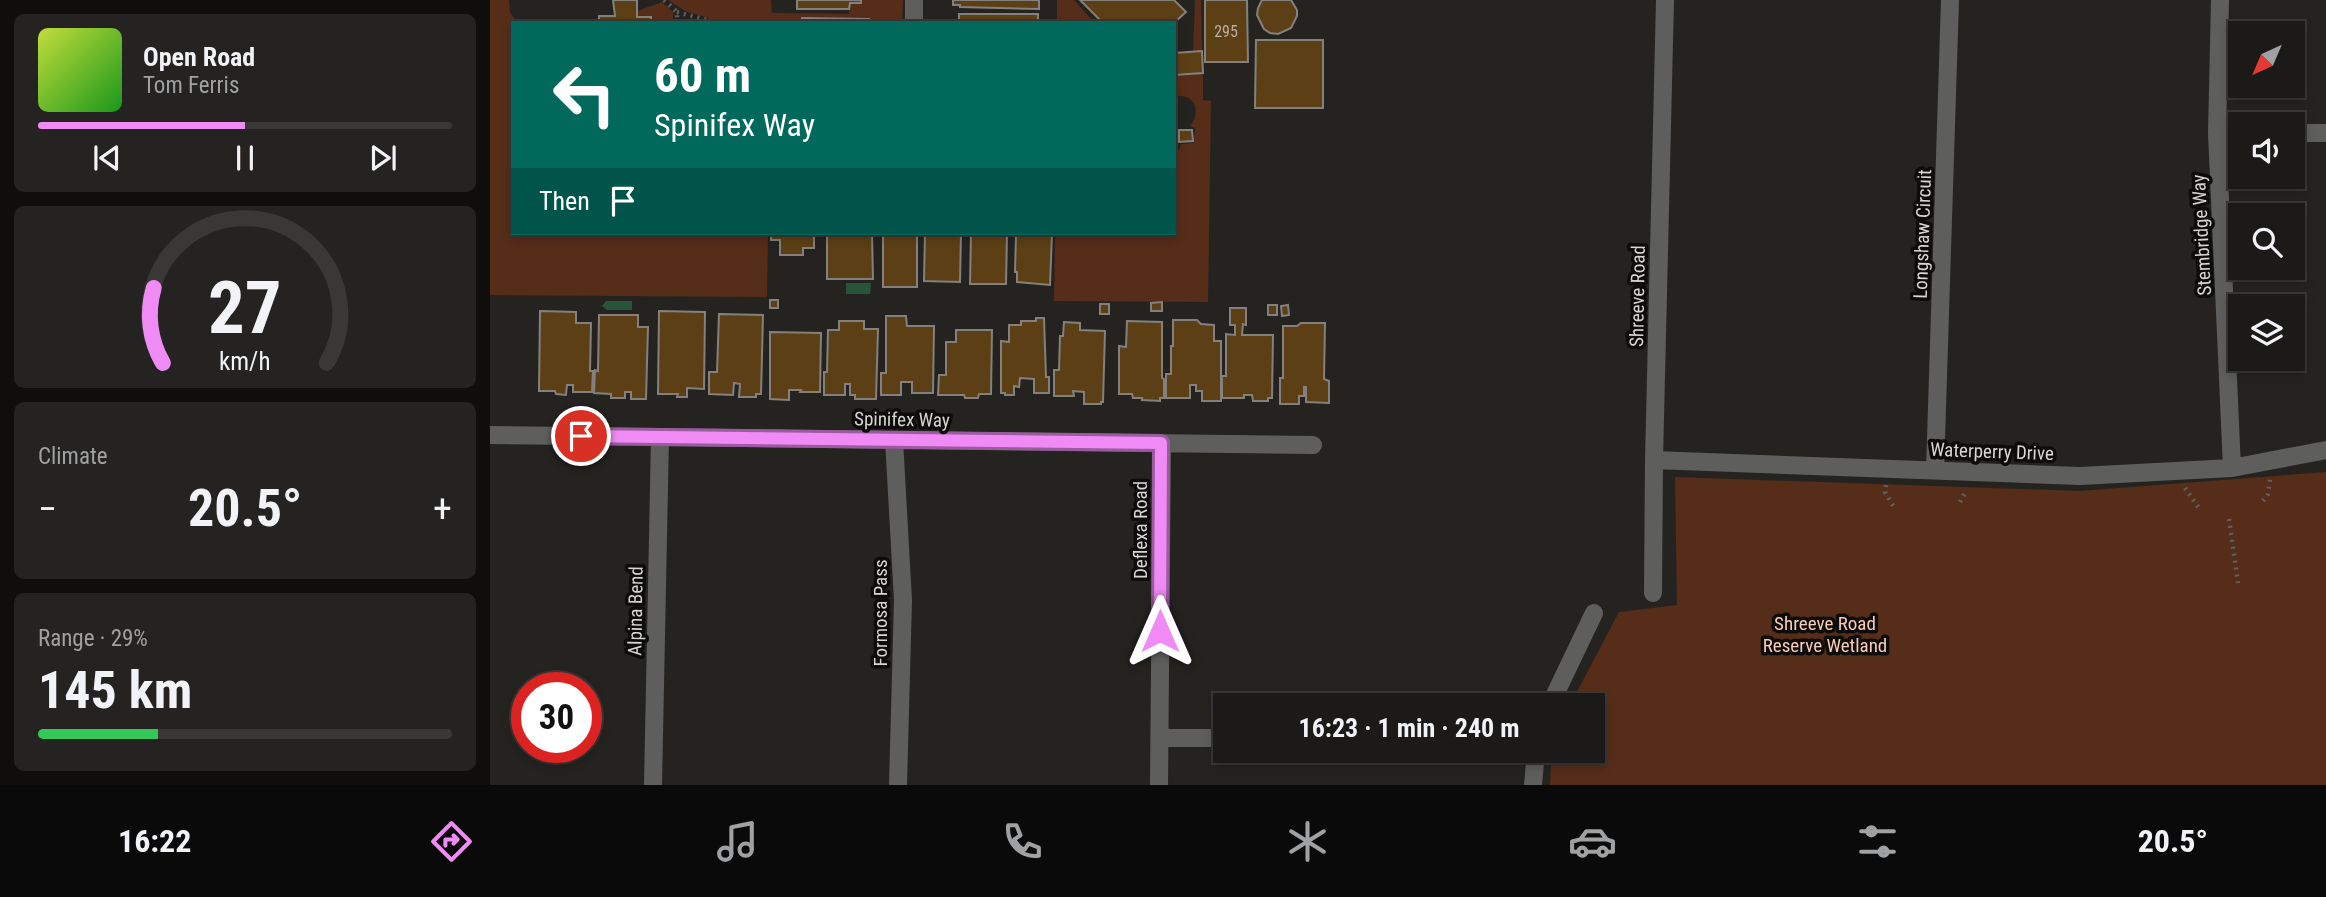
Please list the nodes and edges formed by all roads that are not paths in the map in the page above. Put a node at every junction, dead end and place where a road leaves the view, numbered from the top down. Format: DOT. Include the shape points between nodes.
graph roads {
  1 [pos="914,0"];
  2 [pos="1665,0"];
  3 [pos="1950,0"];
  4 [pos="2220,0"];
  5 [pos="914,21"];
  6 [pos="2217,133"];
  7 [pos="2228,133"];
  8 [pos="2305,133"];
  9 [pos="2326,133"];
  10 [pos="490,435"];
  11 [pos="660,437"];
  12 [pos="894,440"];
  13 [pos="1161,443"];
  14 [pos="1314,445"];
  15 [pos="2326,450"];
  16 [pos="1654,460"];
  17 [pos="2232,468"];
  18 [pos="1935,470"];
  19 [pos="1653,593"];
  20 [pos="1594,613"];
  21 [pos="1556,693"];
  22 [pos="1160,738"];
  23 [pos="1213,738"];
  24 [pos="1534,763"];
  25 [pos="653,785"];
  26 [pos="898,785"];
  27 [pos="1159,785"];
  28 [pos="1533,785"];
  1 -- 5 [label="street"];
  2 -- 16 [label="street, Shreeve Road"];
  3 -- 18 [label="street, Longshaw Circuit"];
  4 -- 6 [label="street, Stembridge Way"];
  6 -- 7 [label="street"];
  6 -- 17 [label="street, Stembridge Way"];
  8 -- 9 [label="street"];
  10 -- 11 [label="street, Spinifex Way"];
  11 -- 12 [label="street, Spinifex Way"];
  11 -- 25 [label="street, Alpina Bend"];
  12 -- 13 [label="street, Spinifex Way"];
  12 -- 26 [label="street, Formosa Pass" via="903,600"];
  13 -- 14 [label="street, Spinifex Way"];
  13 -- 22 [label="street, Deflexa Road"];
  15 -- 17 [label="street, Waterperry Drive"];
  16 -- 18 [label="street, Waterperry Drive"];
  16 -- 19 [label="street, Shreeve Road"];
  17 -- 18 [label="street, Waterperry Drive" via="2080,476"];
  20 -- 21 [label="street"];
  22 -- 23 [label="street"];
  22 -- 27 [label="street, Deflexa Road"];
  24 -- 28 [label="street"];
}
